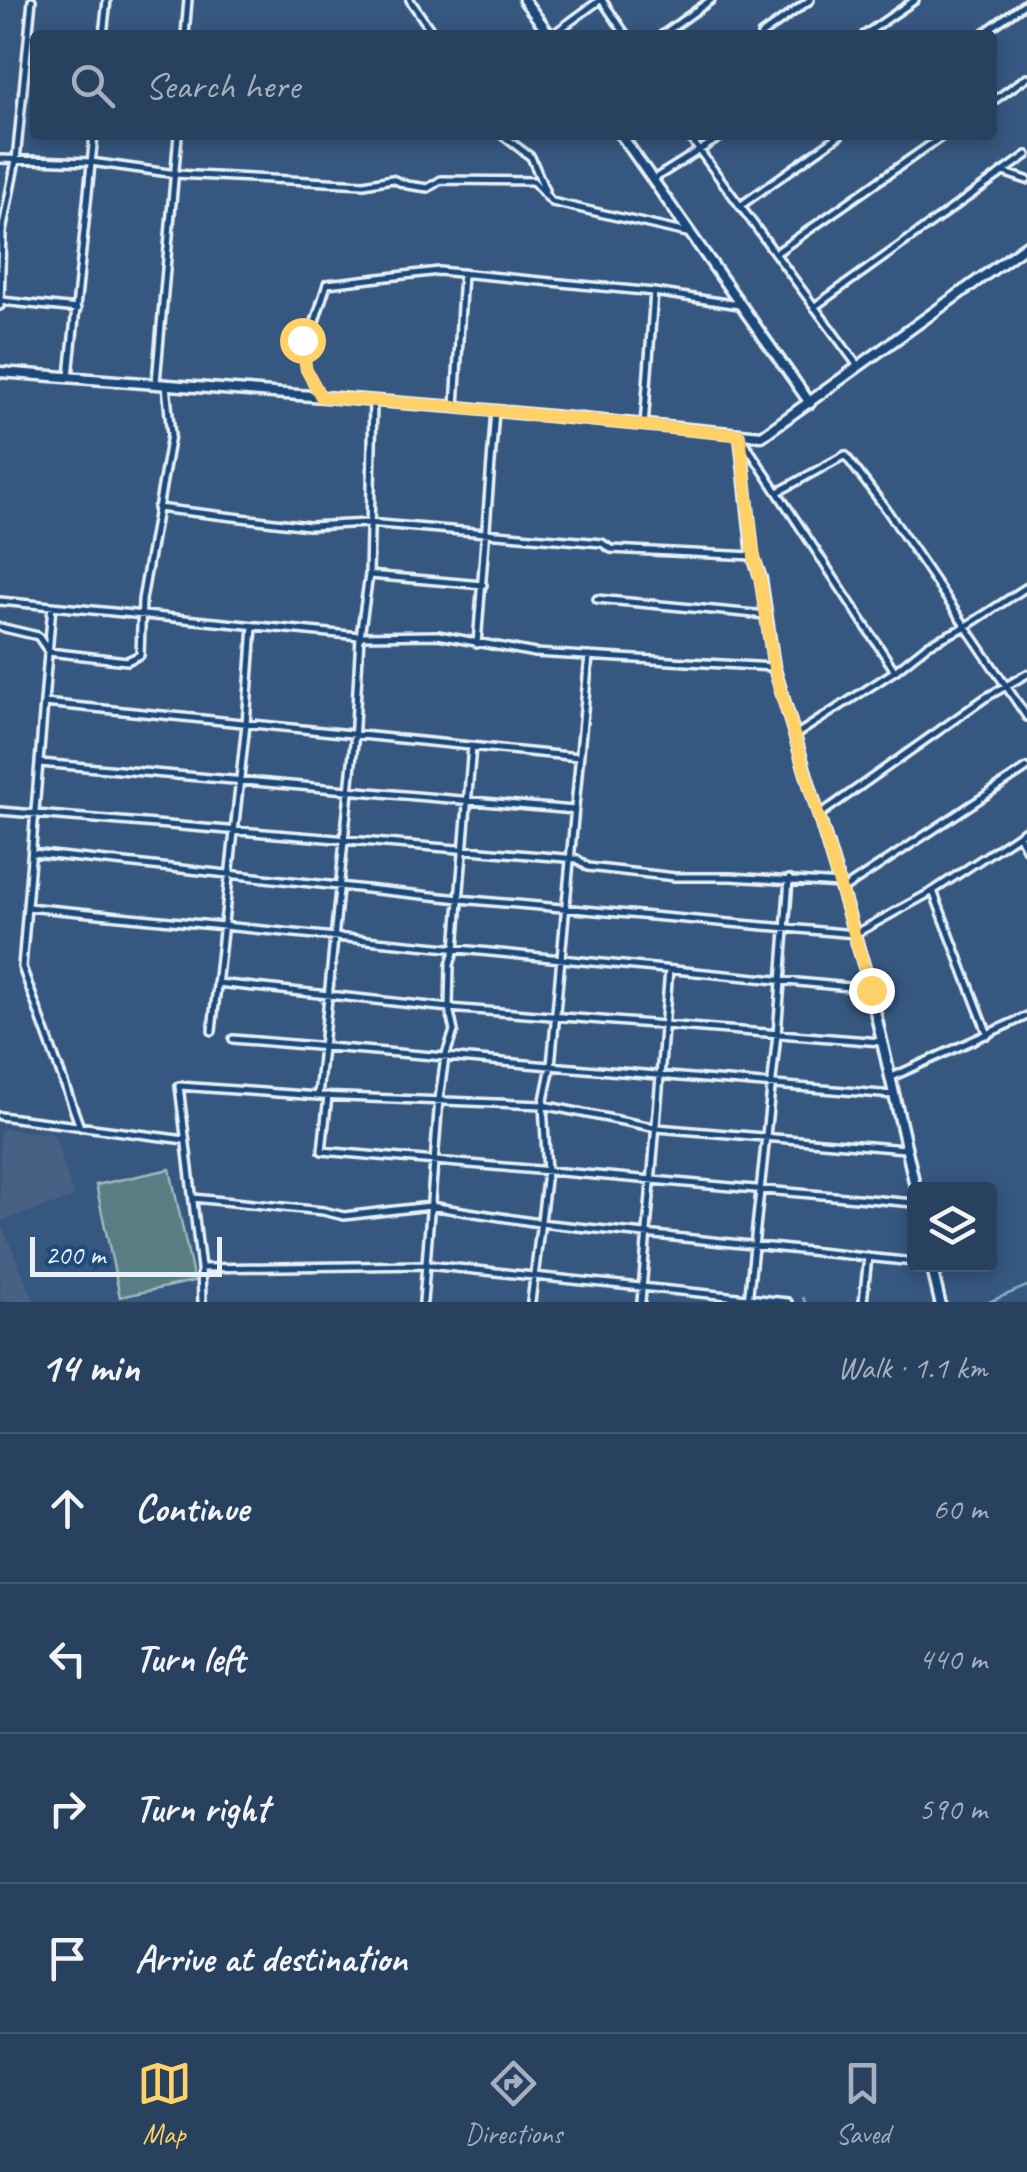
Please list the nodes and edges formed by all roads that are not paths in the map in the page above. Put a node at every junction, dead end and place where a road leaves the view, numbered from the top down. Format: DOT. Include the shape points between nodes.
graph roads {
  1 [pos="32,0"];
  2 [pos="107,0"];
  3 [pos="188,0"];
  4 [pos="410,0"];
  5 [pos="524,0"];
  6 [pos="601,0"];
  7 [pos="712,0"];
  8 [pos="810,0"];
  9 [pos="915,0"];
  10 [pos="1027,2"];
  11 [pos="104,30"];
  12 [pos="185,30"];
  13 [pos="431,30"];
  14 [pos="547,30"];
  15 [pos="558,30"];
  16 [pos="622,30"];
  17 [pos="669,30"];
  18 [pos="768,30"];
  19 [pos="871,30"];
  20 [pos="988,30"];
  21 [pos="1027,77"];
  22 [pos="997,98"];
  23 [pos="93,140"];
  24 [pos="178,140"];
  25 [pos="508,140"];
  26 [pos="624,140"];
  27 [pos="691,140"];
  28 [pos="717,140"];
  29 [pos="833,140"];
  30 [pos="937,140"];
  31 [pos="700,153"];
  32 [pos="1027,155"];
  33 [pos="0,159"];
  34 [pos="16,160"];
  35 [pos="91,162"];
  36 [pos="1003,172"];
  37 [pos="176,174"];
  38 [pos="652,180"];
  39 [pos="1027,180"];
  40 [pos="552,202"];
  41 [pos="740,206"];
  42 [pos="690,233"];
  43 [pos="1027,246"];
  44 [pos="776,253"];
  45 [pos="463,273"];
  46 [pos="654,292"];
  47 [pos="0,304"];
  48 [pos="742,306"];
  49 [pos="814,307"];
  50 [pos="77,309"];
  51 [pos="860,368"];
  52 [pos="0,372"];
  53 [pos="69,379"];
  54 [pos="161,383"];
  55 [pos="321,397"];
  56 [pos="373,402"];
  57 [pos="810,404"];
  58 [pos="455,407"];
  59 [pos="495,411"];
  60 [pos="644,426"];
  61 [pos="740,435"];
  62 [pos="778,492"];
  63 [pos="158,508"];
  64 [pos="368,524"];
  65 [pos="487,533"];
  66 [pos="754,556"];
  67 [pos="369,575"];
  68 [pos="483,585"];
  69 [pos="1027,587"];
  70 [pos="597,600"];
  71 [pos="0,601"];
  72 [pos="52,606"];
  73 [pos="141,613"];
  74 [pos="766,615"];
  75 [pos="253,626"];
  76 [pos="0,627"];
  77 [pos="965,627"];
  78 [pos="360,636"];
  79 [pos="477,644"];
  80 [pos="48,652"];
  81 [pos="589,656"];
  82 [pos="774,668"];
  83 [pos="895,672"];
  84 [pos="1027,674"];
  85 [pos="1007,688"];
  86 [pos="44,703"];
  87 [pos="1027,717"];
  88 [pos="246,724"];
  89 [pos="355,734"];
  90 [pos="794,736"];
  91 [pos="472,746"];
  92 [pos="579,756"];
  93 [pos="40,763"];
  94 [pos="1027,768"];
  95 [pos="240,780"];
  96 [pos="349,789"];
  97 [pos="468,800"];
  98 [pos="0,810"];
  99 [pos="574,810"];
  100 [pos="36,814"];
  101 [pos="818,816"];
  102 [pos="1027,829"];
  103 [pos="234,831"];
  104 [pos="1018,834"];
  105 [pos="343,841"];
  106 [pos="464,850"];
  107 [pos="1027,850"];
  108 [pos="32,853"];
  109 [pos="568,858"];
  110 [pos="230,874"];
  111 [pos="789,880"];
  112 [pos="338,884"];
  113 [pos="841,887"];
  114 [pos="933,891"];
  115 [pos="460,899"];
  116 [pos="28,908"];
  117 [pos="564,910"];
  118 [pos="223,926"];
  119 [pos="784,928"];
  120 [pos="855,934"];
  121 [pos="333,936"];
  122 [pos="455,949"];
  123 [pos="560,959"];
  124 [pos="670,970"];
  125 [pos="782,981"];
  126 [pos="217,983"];
  127 [pos="871,990"];
  128 [pos="326,993"];
  129 [pos="449,1008"];
  130 [pos="555,1016"];
  131 [pos="1027,1016"];
  132 [pos="665,1026"];
  133 [pos="212,1031"];
  134 [pos="777,1034"];
  135 [pos="988,1035"];
  136 [pos="234,1039"];
  137 [pos="884,1042"];
  138 [pos="321,1046"];
  139 [pos="445,1057"];
  140 [pos="551,1066"];
  141 [pos="661,1074"];
  142 [pos="892,1077"];
  143 [pos="772,1084"];
  144 [pos="896,1095"];
  145 [pos="318,1096"];
  146 [pos="328,1096"];
  147 [pos="439,1100"];
  148 [pos="544,1105"];
  149 [pos="0,1116"];
  150 [pos="80,1127"];
  151 [pos="657,1128"];
  152 [pos="766,1138"];
  153 [pos="186,1140"];
  154 [pos="908,1149"];
  155 [pos="436,1162"];
  156 [pos="547,1172"];
  157 [pos="652,1181"];
  158 [pos="914,1182"];
  159 [pos="761,1190"];
  160 [pos="192,1198"];
  161 [pos="907,1202"];
  162 [pos="430,1206"];
  163 [pos="539,1223"];
  164 [pos="648,1234"];
  165 [pos="755,1245"];
  166 [pos="868,1257"];
  167 [pos="907,1261"];
  168 [pos="427,1266"];
  169 [pos="201,1268"];
  170 [pos="934,1272"];
  171 [pos="532,1276"];
  172 [pos="643,1285"];
  173 [pos="749,1300"];
  174 [pos="202,1302"];
  175 [pos="423,1302"];
  176 [pos="531,1302"];
  177 [pos="641,1302"];
  178 [pos="788,1302"];
  179 [pos="863,1302"];
  180 [pos="940,1302"];
  1 -- 34 [label="street"];
  2 -- 11 [label="street"];
  3 -- 12 [label="street"];
  4 -- 13 [label="street"];
  5 -- 14 [label="street"];
  6 -- 15 [label="street"];
  6 -- 16 [label="street"];
  7 -- 17 [label="street"];
  8 -- 18 [label="street"];
  9 -- 19 [label="street"];
  10 -- 20 [label="street"];
  21 -- 22 [label="street"];
  23 -- 35 [label="street"];
  24 -- 37 [label="street"];
  25 -- 40 [label="street" via="531,158"];
  26 -- 38 [label="street"];
  27 -- 31 [label="street"];
  28 -- 31 [label="street"];
  29 -- 41 [label="street"];
  30 -- 44 [label="street"];
  31 -- 38 [label="street"];
  31 -- 41 [label="street"];
  32 -- 36 [label="street"];
  33 -- 34 [label="street"];
  34 -- 35 [label="street"];
  34 -- 47 [label="street" via="2,232"];
  35 -- 37 [label="street"];
  35 -- 50 [label="street"];
  36 -- 39 [label="street"];
  36 -- 49 [label="street"];
  37 -- 40 [label="street" via="364,184 392,179 428,188 442,180 533,181"];
  37 -- 54 [label="street"];
  38 -- 42 [label="street"];
  40 -- 42 [label="street"];
  41 -- 44 [label="street"];
  42 -- 48 [label="street"];
  43 -- 51 [label="street"];
  44 -- 49 [label="street"];
  45 -- 46 [label="street"];
  45 -- 55 [label="street" via="327,284 311,334 302,340 306,369"];
  45 -- 58 [label="street"];
  46 -- 48 [label="street"];
  46 -- 60 [label="street"];
  47 -- 50 [label="street"];
  48 -- 57 [label="street"];
  49 -- 51 [label="street"];
  50 -- 53 [label="street"];
  51 -- 57 [label="street"];
  52 -- 53 [label="street"];
  53 -- 54 [label="street"];
  54 -- 55 [label="street"];
  54 -- 63 [label="street" via="171,435"];
  55 -- 56 [label="street"];
  56 -- 58 [label="street"];
  56 -- 64 [label="street"];
  57 -- 61 [label="street" via="762,436"];
  58 -- 59 [label="street"];
  59 -- 60 [label="street"];
  59 -- 65 [label="street"];
  60 -- 61 [label="street"];
  61 -- 62 [label="street"];
  61 -- 66 [label="street"];
  62 -- 77 [label="street" via="845,455"];
  62 -- 83 [label="street"];
  63 -- 64 [label="street" via="309,526"];
  63 -- 73 [label="street"];
  64 -- 65 [label="street"];
  64 -- 67 [label="street"];
  65 -- 66 [label="street" via="602,542 611,549"];
  65 -- 68 [label="street"];
  66 -- 74 [label="street"];
  67 -- 68 [label="street"];
  67 -- 78 [label="street"];
  68 -- 79 [label="street"];
  69 -- 77 [label="street"];
  70 -- 74 [label="street"];
  71 -- 72 [label="street"];
  72 -- 73 [label="street"];
  72 -- 80 [label="street"];
  73 -- 75 [label="street"];
  73 -- 80 [label="street" via="136,660"];
  74 -- 82 [label="street"];
  75 -- 78 [label="street"];
  75 -- 88 [label="street"];
  76 -- 80 [label="street" via="38,636"];
  77 -- 83 [label="street" via="928,644"];
  77 -- 85 [label="street"];
  78 -- 79 [label="street" via="425,634"];
  78 -- 89 [label="street"];
  79 -- 81 [label="street"];
  80 -- 86 [label="street"];
  81 -- 82 [label="street"];
  81 -- 92 [label="street"];
  82 -- 90 [label="street"];
  83 -- 90 [label="street"];
  84 -- 85 [label="street"];
  85 -- 87 [label="street"];
  85 -- 101 [label="street"];
  86 -- 88 [label="street"];
  86 -- 93 [label="street"];
  88 -- 89 [label="street"];
  88 -- 95 [label="street"];
  89 -- 91 [label="street"];
  89 -- 96 [label="street"];
  90 -- 101 [label="street"];
  91 -- 92 [label="street"];
  91 -- 97 [label="street"];
  92 -- 99 [label="street"];
  93 -- 95 [label="street"];
  93 -- 100 [label="street"];
  94 -- 113 [label="street"];
  95 -- 96 [label="street"];
  95 -- 103 [label="street"];
  96 -- 97 [label="street"];
  96 -- 105 [label="street"];
  97 -- 99 [label="street"];
  97 -- 106 [label="street"];
  98 -- 100 [label="street"];
  99 -- 109 [label="street"];
  100 -- 103 [label="street"];
  100 -- 108 [label="street"];
  101 -- 113 [label="street"];
  102 -- 104 [label="street"];
  103 -- 105 [label="street"];
  103 -- 110 [label="street"];
  104 -- 107 [label="street"];
  104 -- 114 [label="street"];
  105 -- 106 [label="street"];
  105 -- 112 [label="street"];
  106 -- 109 [label="street"];
  106 -- 115 [label="street"];
  108 -- 110 [label="street"];
  108 -- 116 [label="street"];
  109 -- 111 [label="street" via="588,867 674,877"];
  109 -- 117 [label="street"];
  110 -- 112 [label="street"];
  110 -- 118 [label="street"];
  111 -- 113 [label="street"];
  111 -- 119 [label="street"];
  112 -- 115 [label="street"];
  112 -- 121 [label="street"];
  113 -- 120 [label="street"];
  114 -- 120 [label="street"];
  114 -- 135 [label="street"];
  115 -- 117 [label="street"];
  115 -- 122 [label="street"];
  116 -- 118 [label="street"];
  116 -- 150 [label="street" via="22,966"];
  117 -- 119 [label="street"];
  117 -- 123 [label="street"];
  118 -- 121 [label="street"];
  118 -- 126 [label="street"];
  119 -- 120 [label="street"];
  119 -- 125 [label="street"];
  120 -- 127 [label="street"];
  121 -- 122 [label="street"];
  121 -- 128 [label="street"];
  122 -- 123 [label="street"];
  122 -- 129 [label="street"];
  123 -- 124 [label="street"];
  123 -- 130 [label="street"];
  124 -- 125 [label="street"];
  124 -- 132 [label="street"];
  125 -- 127 [label="street"];
  125 -- 134 [label="street"];
  126 -- 128 [label="street"];
  126 -- 133 [label="street"];
  127 -- 137 [label="street"];
  128 -- 129 [label="street"];
  128 -- 138 [label="street"];
  129 -- 130 [label="street"];
  129 -- 139 [label="street" via="454,1031"];
  130 -- 132 [label="street"];
  130 -- 140 [label="street"];
  131 -- 135 [label="street"];
  132 -- 134 [label="street"];
  132 -- 141 [label="street"];
  134 -- 137 [label="street"];
  134 -- 143 [label="street"];
  135 -- 142 [label="street"];
  136 -- 138 [label="street"];
  137 -- 142 [label="street"];
  138 -- 139 [label="street"];
  138 -- 145 [label="street"];
  139 -- 140 [label="street"];
  139 -- 147 [label="street"];
  140 -- 141 [label="street"];
  140 -- 148 [label="street"];
  141 -- 143 [label="street"];
  141 -- 151 [label="street"];
  142 -- 144 [label="street"];
  143 -- 144 [label="street"];
  143 -- 152 [label="street"];
  144 -- 154 [label="street"];
  145 -- 146 [label="street"];
  145 -- 153 [label="street" via="179,1086"];
  146 -- 147 [label="street"];
  146 -- 155 [label="street" via="322,1151"];
  147 -- 148 [label="street"];
  147 -- 155 [label="street"];
  148 -- 151 [label="street"];
  148 -- 156 [label="street"];
  149 -- 150 [label="street"];
  150 -- 153 [label="street"];
  151 -- 152 [label="street"];
  151 -- 157 [label="street"];
  152 -- 154 [label="street"];
  152 -- 159 [label="street"];
  153 -- 160 [label="street"];
  154 -- 158 [label="street"];
  155 -- 156 [label="street"];
  155 -- 162 [label="street"];
  156 -- 157 [label="street"];
  156 -- 163 [label="street"];
  157 -- 159 [label="street"];
  157 -- 164 [label="street"];
  159 -- 161 [label="street"];
  159 -- 165 [label="street"];
  160 -- 162 [label="street" via="344,1216"];
  160 -- 169 [label="street"];
  162 -- 163 [label="street"];
  162 -- 168 [label="street"];
  163 -- 164 [label="street"];
  163 -- 171 [label="street"];
  164 -- 165 [label="street"];
  164 -- 172 [label="street"];
  165 -- 166 [label="street"];
  165 -- 173 [label="street"];
  166 -- 167 [label="street"];
  166 -- 179 [label="street"];
  168 -- 169 [label="street"];
  168 -- 171 [label="street"];
  168 -- 175 [label="street"];
  169 -- 174 [label="street"];
  170 -- 180 [label="street"];
  171 -- 172 [label="street"];
  171 -- 176 [label="street"];
  172 -- 173 [label="street"];
  172 -- 177 [label="street"];
  173 -- 178 [label="street"];
}
